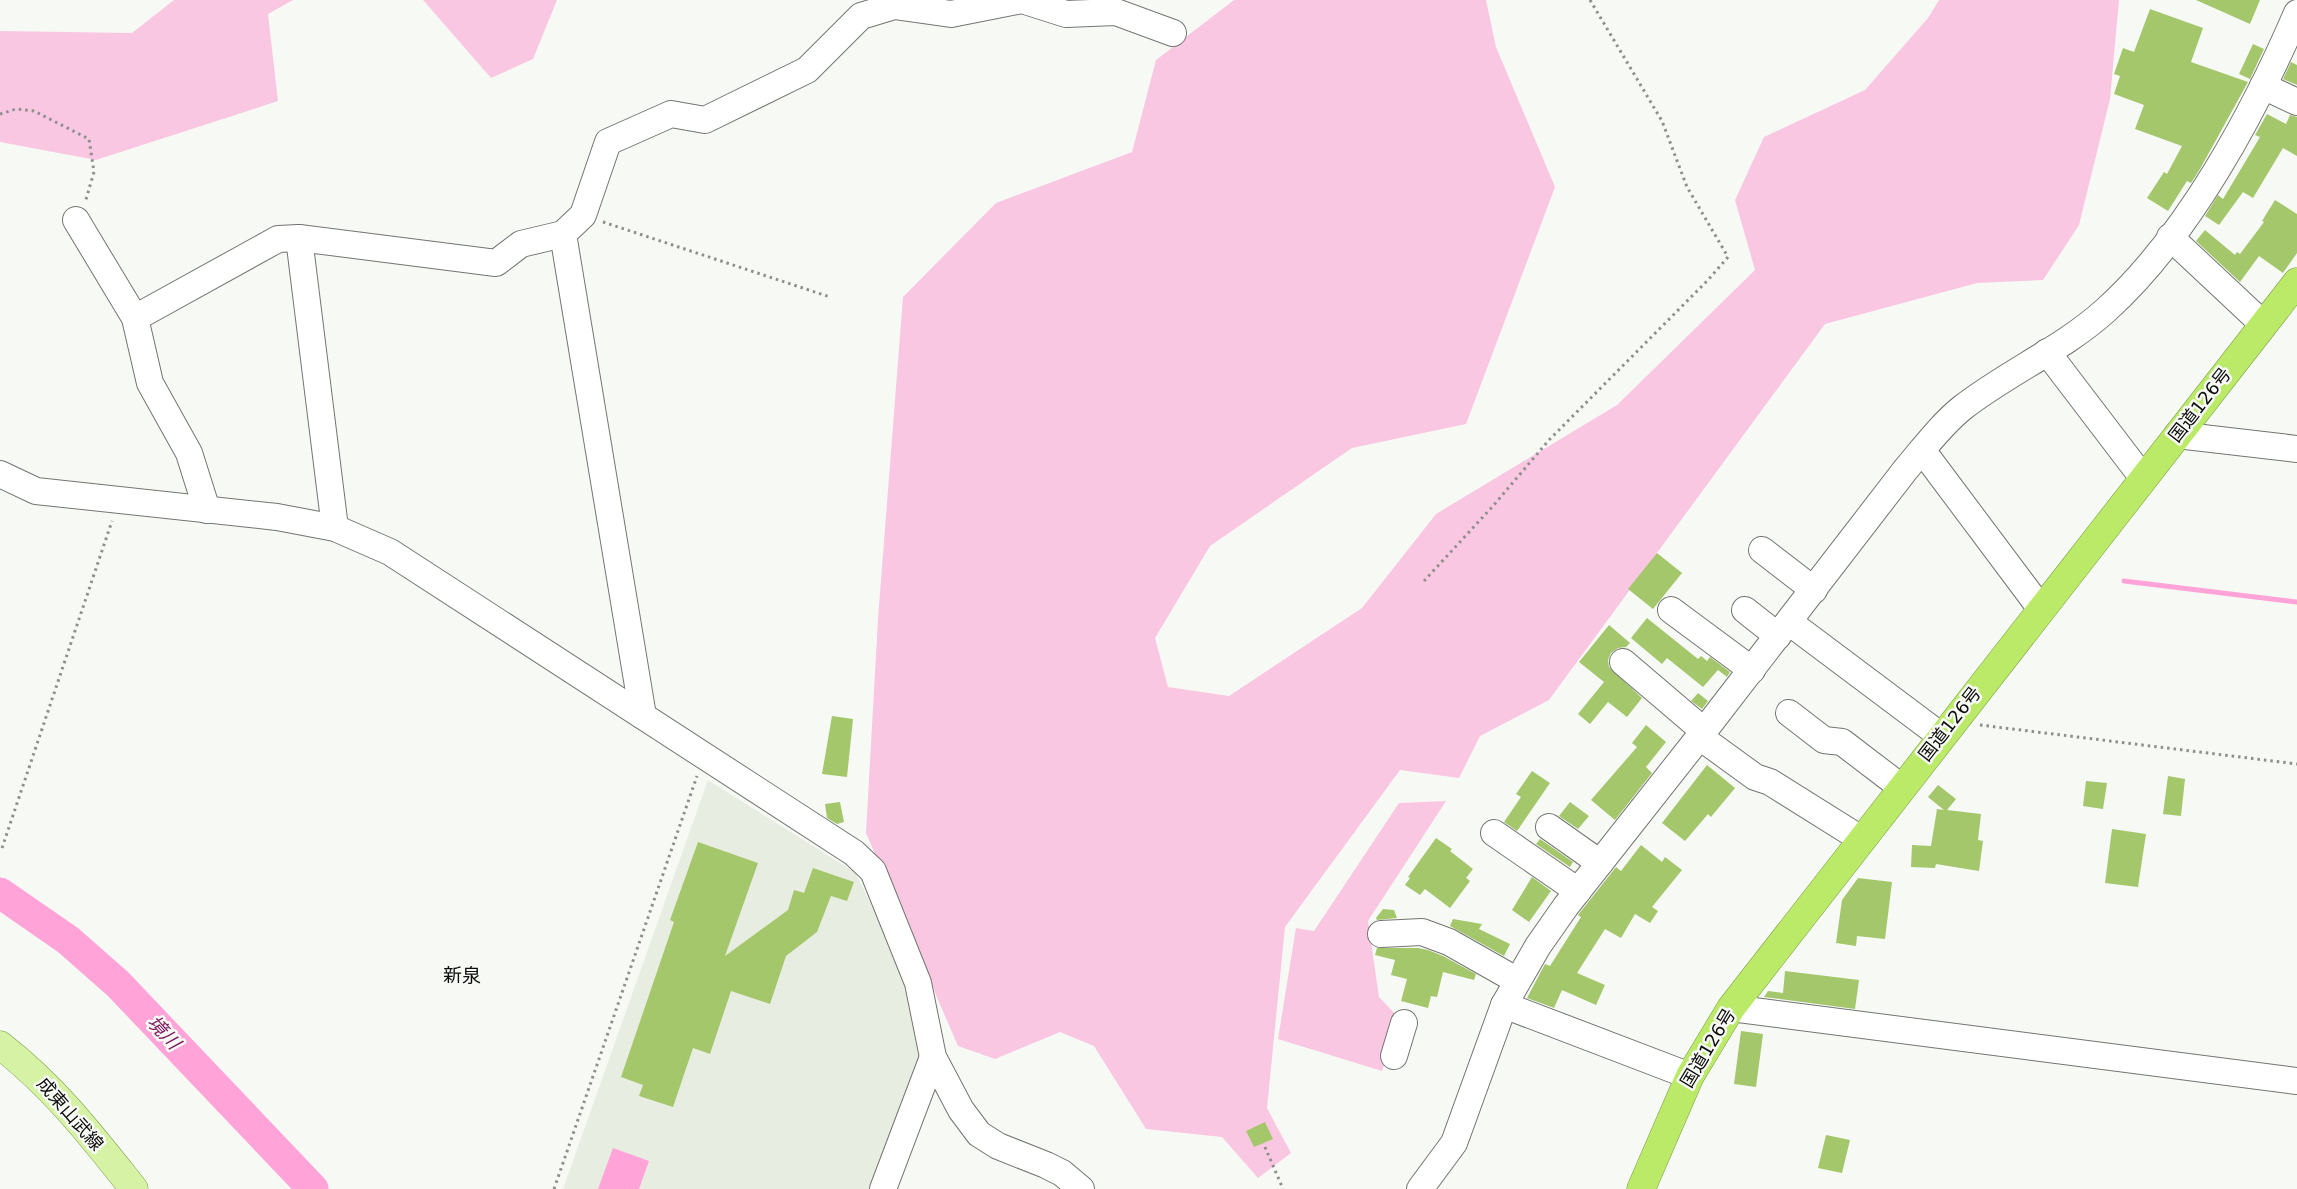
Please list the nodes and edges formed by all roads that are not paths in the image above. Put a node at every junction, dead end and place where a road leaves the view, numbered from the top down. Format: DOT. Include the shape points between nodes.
graph roads {
  1 [pos="2297,13"];
  2 [pos="1173,33"];
  3 [pos="2263,86"];
  4 [pos="2297,102"];
  5 [pos="76,220"];
  6 [pos="563,234"];
  7 [pos="2170,237"];
  8 [pos="299,238"];
  9 [pos="2297,282"];
  10 [pos="135,318"];
  11 [pos="2264,324"];
  12 [pos="2047,352"];
  13 [pos="2177,435"];
  14 [pos="2297,449"];
  15 [pos="1922,450"];
  16 [pos="0,474"];
  17 [pos="2143,478"];
  18 [pos="207,510"];
  19 [pos="335,528"];
  20 [pos="1762,550"];
  21 [pos="1814,590"];
  22 [pos="2041,609"];
  23 [pos="1671,610"];
  24 [pos="1745,610"];
  25 [pos="1783,629"];
  26 [pos="1623,662"];
  27 [pos="1752,670"];
  28 [pos="1790,713"];
  29 [pos="643,716"];
  30 [pos="1947,729"];
  31 [pos="1702,734"];
  32 [pos="1901,787"];
  33 [pos="1549,827"];
  34 [pos="1494,833"];
  35 [pos="1860,839"];
  36 [pos="1600,863"];
  37 [pos="1578,891"];
  38 [pos="1381,934"];
  39 [pos="1516,980"];
  40 [pos="1504,1005"];
  41 [pos="1731,1008"];
  42 [pos="1404,1023"];
  43 [pos="0,1045"];
  44 [pos="1394,1056"];
  45 [pos="933,1057"];
  46 [pos="1690,1076"];
  47 [pos="2297,1081"];
  48 [pos="134,1189"];
  49 [pos="883,1189"];
  50 [pos="1081,1189"];
  51 [pos="1420,1189"];
  52 [pos="1641,1189"];
  1 -- 3 [label="street"];
  2 -- 6 [label="street" via="1116,12 1066,14 1022,0 950,14 894,6 861,16 807,70 705,120 672,114 608,142 583,216"];
  3 -- 4 [label="street"];
  3 -- 7 [label="street" via="2222,161"];
  5 -- 10 [label="street"];
  6 -- 8 [label="street" via="521,244 496,263"];
  6 -- 29 [label="street"];
  7 -- 11 [label="street"];
  7 -- 12 [label="street" via="2144,271 2106,310"];
  8 -- 10 [label="street" via="278,239"];
  8 -- 19 [label="street"];
  9 -- 11 [label="highway, 国道126号"];
  10 -- 18 [label="street" via="150,383 189,453"];
  11 -- 13 [label="highway, 国道126号"];
  12 -- 15 [label="street" via="1961,409"];
  12 -- 17 [label="street"];
  13 -- 14 [label="street"];
  13 -- 17 [label="highway, 国道126号"];
  15 -- 21 [label="street"];
  15 -- 22 [label="street"];
  16 -- 18 [label="street" via="36,490"];
  17 -- 22 [label="highway, 国道126号"];
  18 -- 19 [label="street" via="277,517"];
  19 -- 29 [label="street" via="390,552"];
  20 -- 21 [label="street"];
  21 -- 25 [label="street"];
  22 -- 30 [label="highway, 国道126号"];
  23 -- 27 [label="street"];
  24 -- 25 [label="street"];
  25 -- 27 [label="street"];
  25 -- 30 [label="street"];
  26 -- 31 [label="street"];
  27 -- 31 [label="street"];
  28 -- 32 [label="street" via="1824,740 1842,742"];
  29 -- 45 [label="street" via="854,853 872,871 918,983"];
  30 -- 32 [label="highway, 国道126号"];
  31 -- 35 [label="street" via="1755,777 1770,782"];
  31 -- 36 [label="street"];
  32 -- 35 [label="highway, 国道126号"];
  33 -- 36 [label="street"];
  34 -- 37 [label="street"];
  35 -- 41 [label="highway, 国道126号"];
  36 -- 37 [label="street"];
  37 -- 39 [label="street"];
  38 -- 39 [label="street" via="1422,932 1449,942"];
  39 -- 40 [label="street"];
  40 -- 46 [label="street"];
  40 -- 51 [label="street" via="1454,1143"];
  41 -- 46 [label="highway, 国道126号"];
  41 -- 47 [label="street"];
  42 -- 44 [label="street"];
  43 -- 48 [label="main road, 成東山武線" via="27,1065 64,1102"];
  45 -- 49 [label="street"];
  45 -- 50 [label="street" via="961,1110 979,1134 998,1146 1046,1165"];
  46 -- 52 [label="highway, 国道126号"];
}
